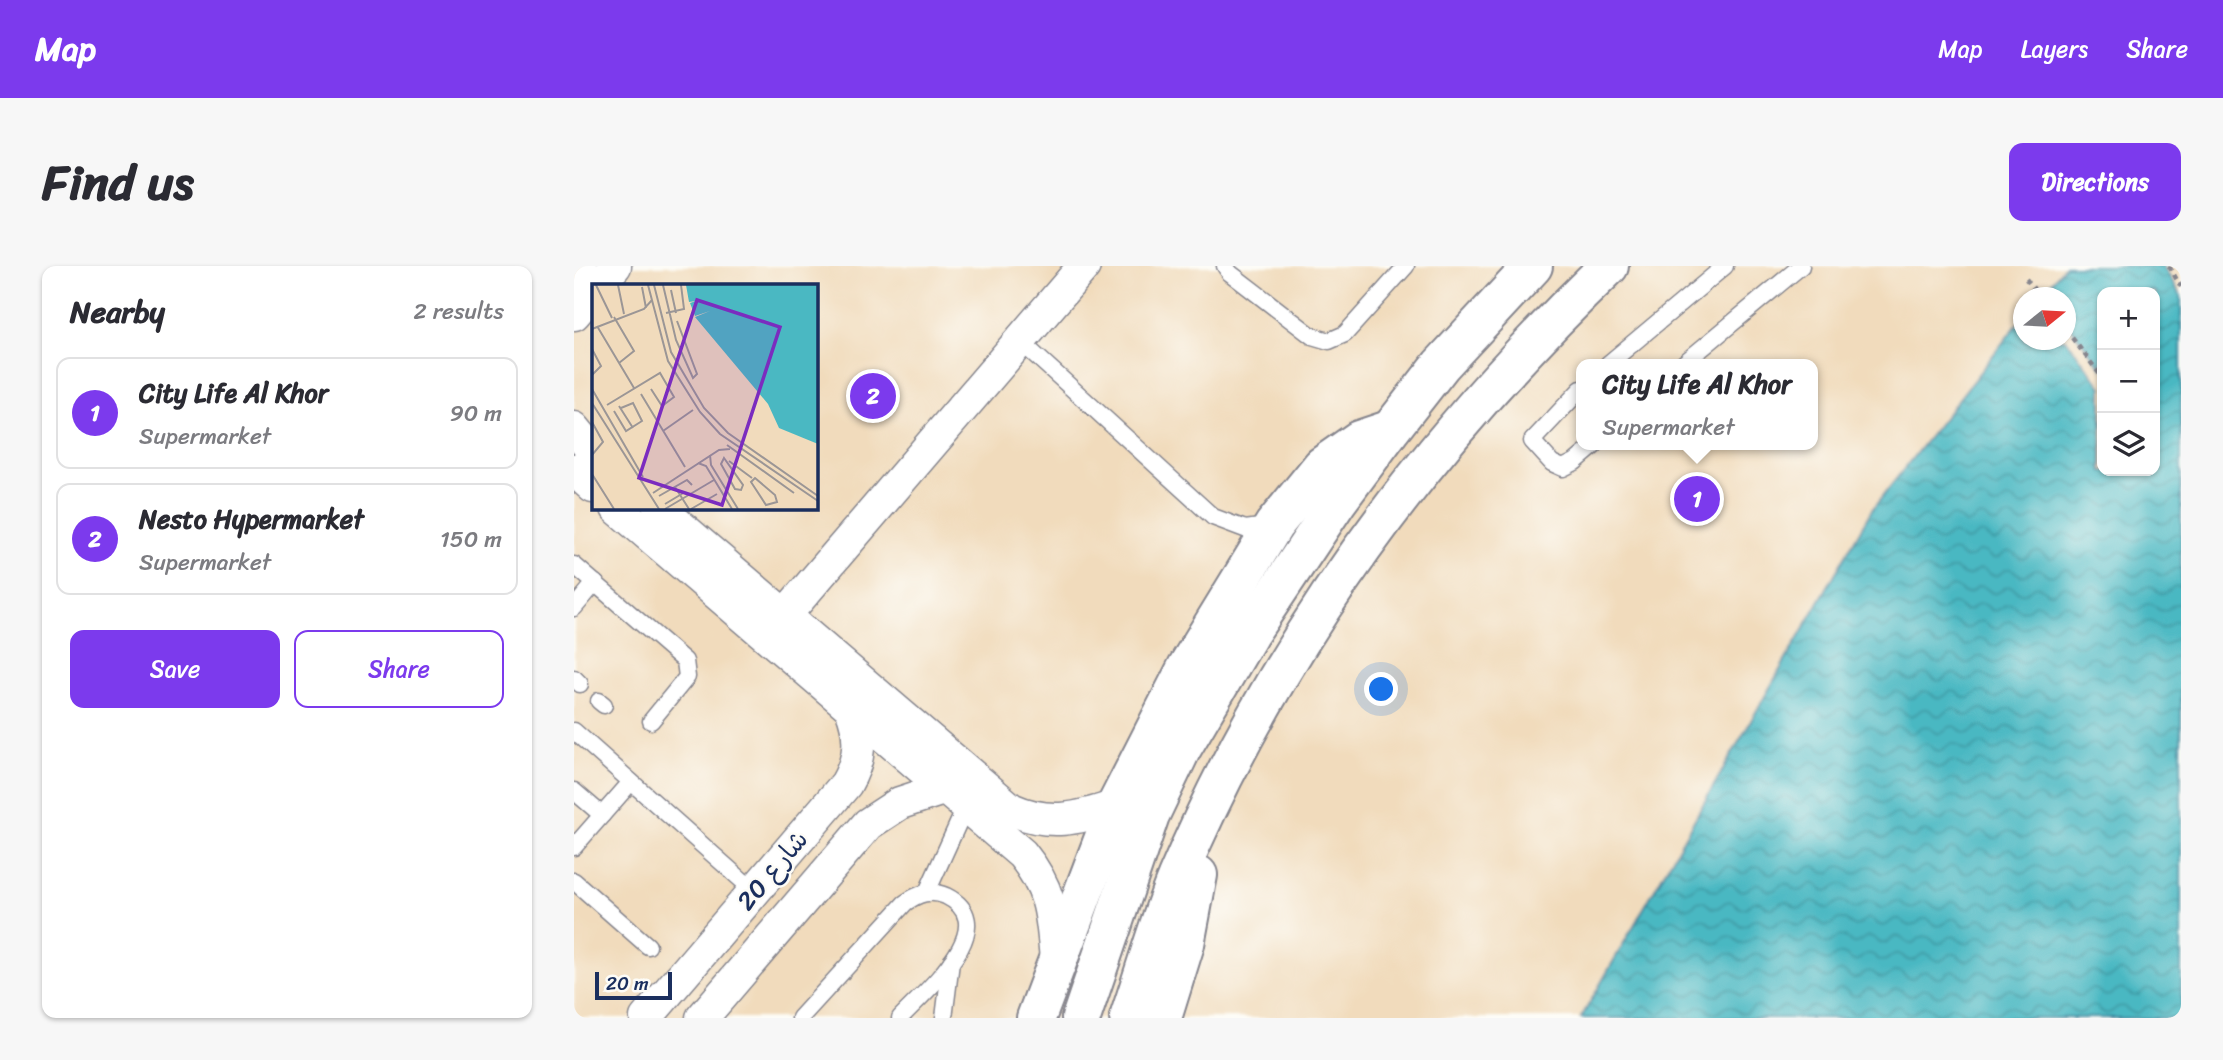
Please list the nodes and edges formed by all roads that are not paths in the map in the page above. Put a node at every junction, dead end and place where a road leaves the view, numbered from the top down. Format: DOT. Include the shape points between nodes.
graph roads {
  1 [pos="578,266"];
  2 [pos="615,266"];
  3 [pos="1084,266"];
  4 [pos="1225,266"];
  5 [pos="1406,266"];
  6 [pos="1533,266"];
  7 [pos="1609,266"];
  8 [pos="1725,266"];
  9 [pos="1801,266"];
  10 [pos="574,270"];
  11 [pos="600,284"];
  12 [pos="592,293"];
  13 [pos="574,314"];
  14 [pos="1020,341"];
  15 [pos="1614,359"];
  16 [pos="1689,359"];
  17 [pos="1576,394"];
  18 [pos="1391,429"];
  19 [pos="1589,450"];
  20 [pos="574,470"];
  21 [pos="592,486"];
  22 [pos="618,509"];
  23 [pos="660,509"];
  24 [pos="1274,524"];
  25 [pos="574,565"];
  26 [pos="595,583"];
  27 [pos="574,608"];
  28 [pos="785,615"];
  29 [pos="852,708"];
  30 [pos="651,721"];
  31 [pos="574,731"];
  32 [pos="631,782"];
  33 [pos="574,791"];
  34 [pos="835,796"];
  35 [pos="956,797"];
  36 [pos="1116,806"];
  37 [pos="1207,810"];
  38 [pos="602,816"];
  39 [pos="868,824"];
  40 [pos="574,847"];
  41 [pos="574,881"];
  42 [pos="754,891"];
  43 [pos="927,892"];
  44 [pos="648,946"];
  45 [pos="1056,960"];
  46 [pos="951,962"];
  47 [pos="646,1018"];
  48 [pos="702,1018"];
  49 [pos="800,1018"];
  50 [pos="900,1018"];
  51 [pos="944,1018"];
  52 [pos="1036,1018"];
  53 [pos="1081,1018"];
  54 [pos="1129,1018"];
  55 [pos="1163,1018"];
  1 -- 10 [label="main road"];
  2 -- 11 [label="street"];
  3 -- 14 [label="street"];
  4 -- 5 [label="lane" via="1312,336 1329,341 1345,334"];
  6 -- 18 [label="main road" via="1441,365"];
  7 -- 37 [label="main road" via="1441,445 1357,553 1278,674"];
  8 -- 15 [label="lane"];
  9 -- 16 [label="lane"];
  12 -- 13 [label="street"];
  14 -- 24 [label="lane" via="1213,517 1245,529"];
  14 -- 28 [label="street"];
  17 -- 19 [label="lane" via="1532,441 1563,468"];
  18 -- 24 [label="main road" via="1339,451"];
  18 -- 53 [label="main road" via="1274,596 1182,748 1150,815"];
  20 -- 21 [label="street"];
  22 -- 29 [label="street"];
  23 -- 28 [label="street"];
  24 -- 36 [label="main road" via="1187,667"];
  25 -- 26 [label="lane"];
  26 -- 27 [label="lane"];
  26 -- 30 [label="lane" via="685,661 687,677"];
  28 -- 36 [label="street" via="1011,809 1061,821"];
  29 -- 34 [label="street, شارع 20" via="859,755"];
  29 -- 35 [label="street"];
  31 -- 32 [label="lane"];
  32 -- 38 [label="lane"];
  32 -- 42 [label="lane"];
  33 -- 38 [label="lane"];
  34 -- 39 [label="street" via="854,807"];
  34 -- 42 [label="street, شارع 20"];
  35 -- 39 [label="street, شارع 20" via="901,803"];
  35 -- 43 [label="lane"];
  35 -- 45 [label="street" via="1022,854 1037,873 1050,903"];
  36 -- 45 [label="main road"];
  37 -- 54 [label="main road" via="1176,881"];
  37 -- 55 [label="main road" via="1185,944"];
  38 -- 40 [label="lane"];
  39 -- 48 [label="street, شارع 20"];
  41 -- 44 [label="lane"];
  42 -- 47 [label="street, شارع 20"];
  43 -- 46 [label="lane" via="952,899 966,920 964,945"];
  43 -- 49 [label="lane" via="905,903"];
  45 -- 52 [label="main road"];
  46 -- 50 [label="lane"];
  46 -- 51 [label="lane"];
}
